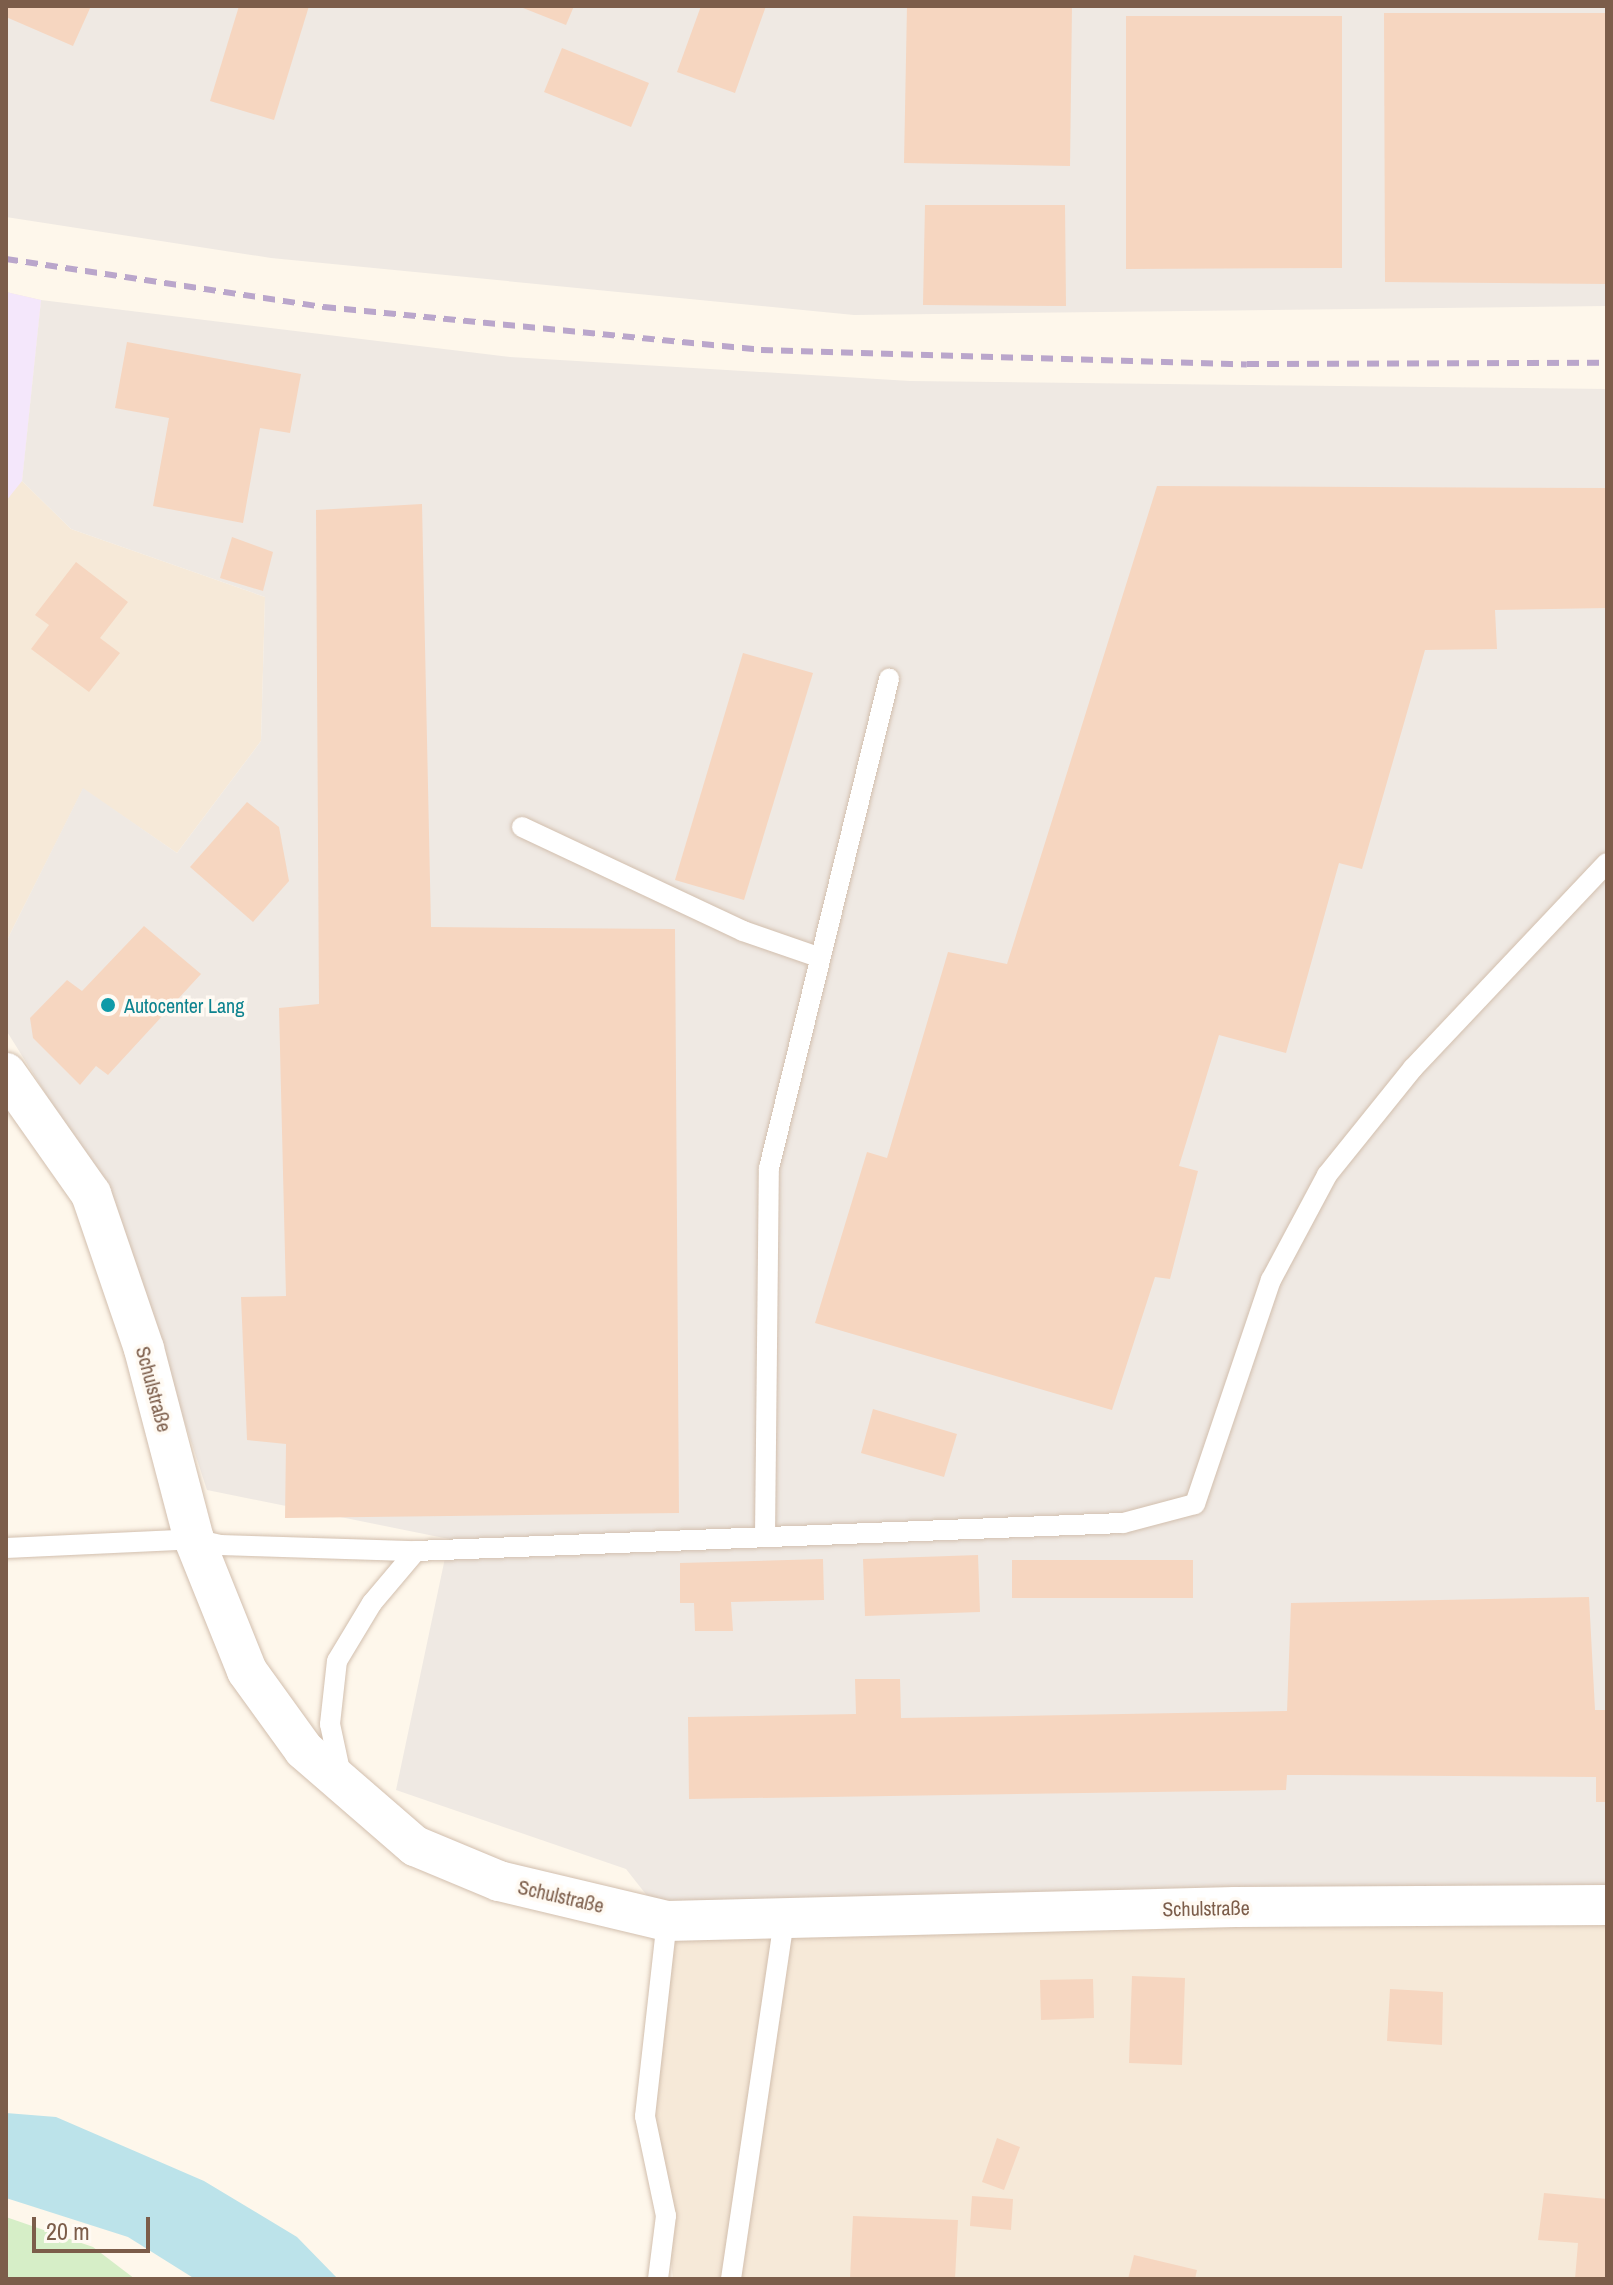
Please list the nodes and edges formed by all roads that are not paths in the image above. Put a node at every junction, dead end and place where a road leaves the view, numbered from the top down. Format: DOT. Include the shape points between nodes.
graph roads {
  1 [pos="889,679"];
  2 [pos="522,827"];
  3 [pos="1607,863"];
  4 [pos="818,957"];
  5 [pos="10,1087"];
  6 [pos="765,1537"];
  7 [pos="194,1539"];
  8 [pos="6,1548"];
  9 [pos="416,1551"];
  10 [pos="343,1787"];
  11 [pos="1607,1905"];
  12 [pos="784,1918"];
  13 [pos="667,1921"];
  14 [pos="658,2279"];
  15 [pos="731,2279"];
  1 -- 4 [label="lane"];
  2 -- 4 [label="lane" via="743,931"];
  3 -- 6 [label="lane" via="1413,1068 1327,1175 1271,1280 1195,1504 1123,1523"];
  4 -- 6 [label="lane" via="769,1168"];
  5 -- 7 [label="street, Schulstraße" via="91,1194 144,1349"];
  6 -- 9 [label="lane"];
  7 -- 8 [label="lane"];
  7 -- 9 [label="lane" via="220,1545"];
  7 -- 10 [label="street, Schulstraße" via="247,1671 304,1750"];
  9 -- 10 [label="lane" via="372,1603 337,1661 330,1724"];
  10 -- 13 [label="street, Schulstraße" via="415,1846 499,1881"];
  11 -- 12 [label="street, Schulstraße"];
  12 -- 13 [label="street, Schulstraße"];
  12 -- 15 [label="lane"];
  13 -- 14 [label="lane" via="645,2116 666,2216"];
}
